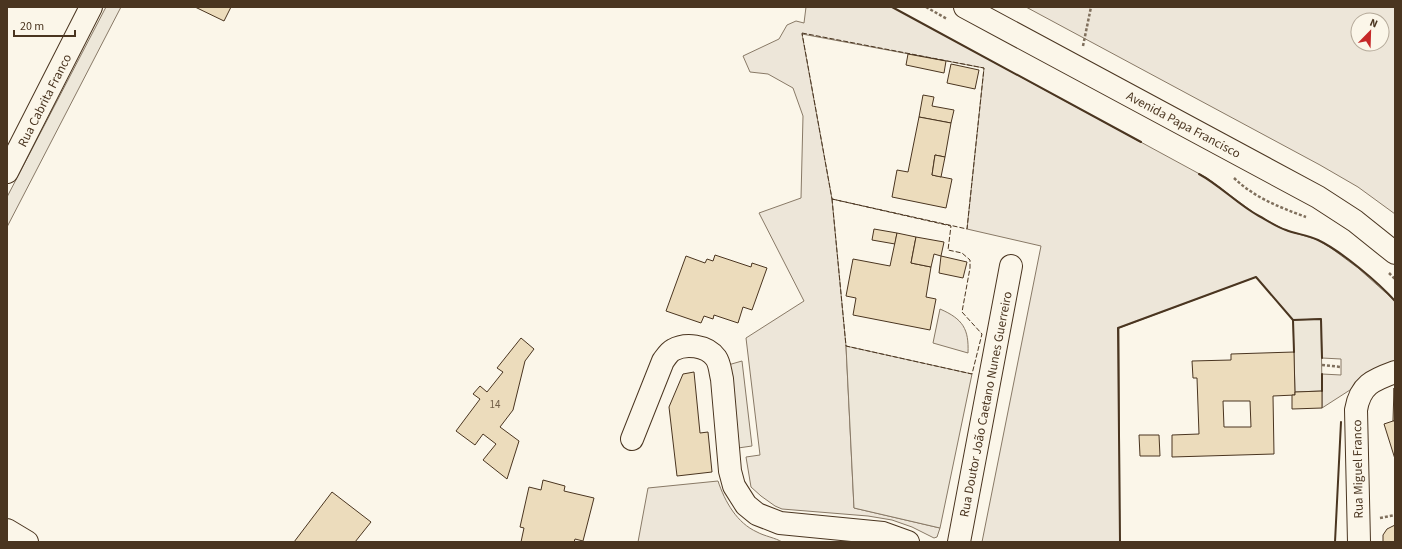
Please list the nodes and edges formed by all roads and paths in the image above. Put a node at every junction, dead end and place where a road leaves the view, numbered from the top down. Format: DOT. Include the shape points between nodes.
graph roads {
  1 [pos="91,7"];
  2 [pos="965,7"];
  3 [pos="1091,7"];
  4 [pos="1078,68"];
  5 [pos="7,172"];
  6 [pos="1395,253"];
  7 [pos="1011,266"];
  8 [pos="1322,365"];
  9 [pos="1341,367"];
  10 [pos="1395,372"];
  11 [pos="632,440"];
  12 [pos="7,530"];
  13 [pos="27,542"];
  14 [pos="908,542"];
  15 [pos="959,542"];
  16 [pos="1359,542"];
  1 -- 5 [label="street, Rua Cabrita Franco"];
  2 -- 4 [label="street, Avenida Papa Francisco"];
  3 -- 4 [label="path"];
  4 -- 6 [label="street, Avenida Papa Francisco" via="1324,201 1355,221"];
  7 -- 15 [label="street, Rua Doutor João Caetano Nunes Guerreiro"];
  8 -- 9 [label="path"];
  10 -- 16 [label="street, Rua Miguel Franco" via="1379,378 1358,396 1356,410"];
  11 -- 14 [label="street" via="663,361 671,351 680,346 709,351 719,364 722,379 730,471 734,486 746,505 757,514 780,523 883,533"];
  12 -- 13 [label="street"];
}
